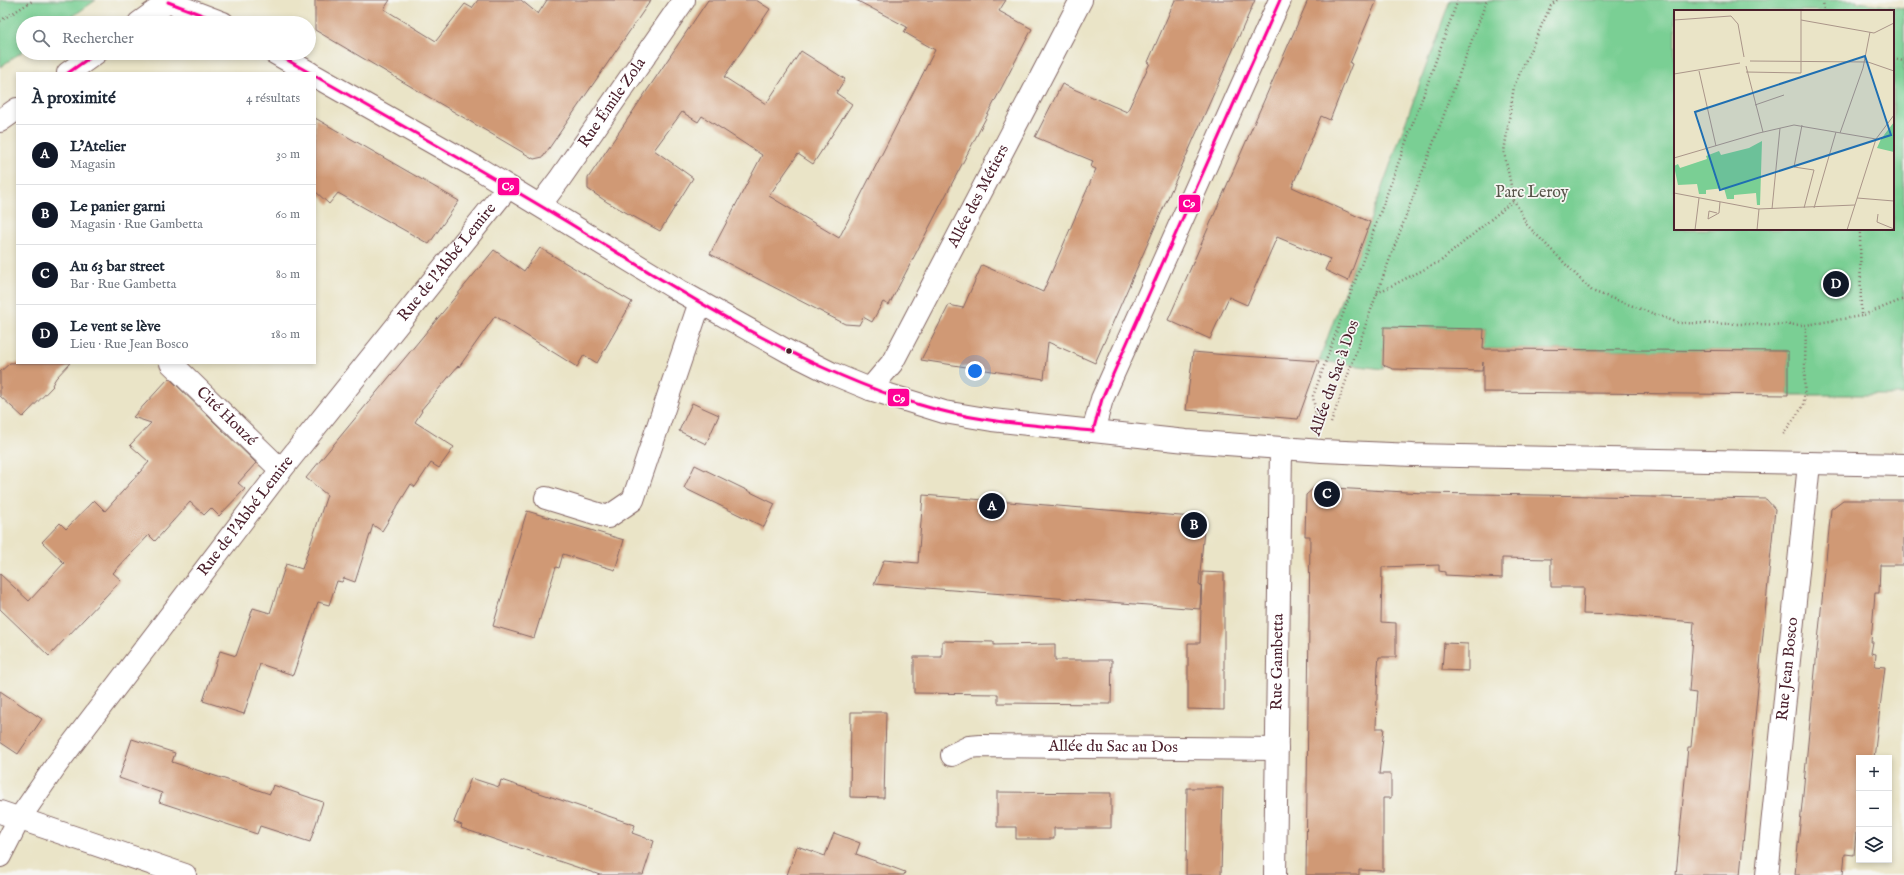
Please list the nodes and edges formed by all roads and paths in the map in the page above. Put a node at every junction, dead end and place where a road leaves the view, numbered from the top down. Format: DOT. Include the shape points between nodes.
graph roads {
  1 [pos="34,0"];
  2 [pos="684,0"];
  3 [pos="1081,0"];
  4 [pos="1280,0"];
  5 [pos="1458,0"];
  6 [pos="1487,0"];
  7 [pos="1557,0"];
  8 [pos="1823,0"];
  9 [pos="154,8"];
  10 [pos="1824,10"];
  11 [pos="191,16"];
  12 [pos="0,21"];
  13 [pos="1894,59"];
  14 [pos="86,60"];
  15 [pos="287,60"];
  16 [pos="1904,61"];
  17 [pos="69,72"];
  18 [pos="308,72"];
  19 [pos="316,77"];
  20 [pos="16,110"];
  21 [pos="0,121"];
  22 [pos="508,187"];
  23 [pos="1514,200"];
  24 [pos="540,205"];
  25 [pos="1860,230"];
  26 [pos="1377,293"];
  27 [pos="1904,299"];
  28 [pos="700,302"];
  29 [pos="1861,316"];
  30 [pos="1806,325"];
  31 [pos="172,364"];
  32 [pos="870,389"];
  33 [pos="1093,431"];
  34 [pos="1281,448"];
  35 [pos="1322,451"];
  36 [pos="1764,462"];
  37 [pos="1809,464"];
  38 [pos="1904,465"];
  39 [pos="280,470"];
  40 [pos="546,498"];
  41 [pos="1277,749"];
  42 [pos="952,755"];
  43 [pos="10,816"];
  44 [pos="0,856"];
  45 [pos="185,875"];
  46 [pos="1275,875"];
  47 [pos="1767,875"];
  1 -- 12 [label="path"];
  2 -- 24 [label="street, Rue Émile Zola"];
  3 -- 32 [label="street, Allée des Métiers" via="892,363"];
  4 -- 33 [label="street" via="1102,399"];
  5 -- 35 [label="path, Allée du Sac à Dos" via="1313,396"];
  6 -- 26 [label="path, Allée du Sac à Dos"];
  7 -- 23 [label="path" via="1551,5 1514,86 1504,152"];
  8 -- 10 [label="path"];
  9 -- 11 [label="street"];
  13 -- 16 [label="path"];
  14 -- 17 [label="street"];
  15 -- 18 [label="street"];
  19 -- 22 [label="street"];
  20 -- 21 [label="street"];
  22 -- 24 [label="street"];
  22 -- 39 [label="street, Rue de l'Abbé Lemire"];
  23 -- 26 [label="path" via="1441,262"];
  23 -- 30 [label="path" via="1527,225 1592,291 1678,323"];
  24 -- 28 [label="street"];
  25 -- 29 [label="path"];
  26 -- 35 [label="path, Allée du Sac à Dos"];
  27 -- 29 [label="path"];
  28 -- 32 [label="street" via="789,352"];
  28 -- 40 [label="street" via="633,500 608,516"];
  29 -- 30 [label="path"];
  30 -- 36 [label="path" via="1804,405"];
  31 -- 39 [label="street, Cité Houzé"];
  32 -- 33 [label="street" via="918,405 957,414"];
  33 -- 34 [label="street"];
  34 -- 35 [label="street"];
  34 -- 41 [label="street, Rue Gambetta"];
  35 -- 36 [label="street"];
  36 -- 37 [label="street"];
  37 -- 38 [label="street"];
  37 -- 47 [label="street, Rue Jean Bosco"];
  39 -- 43 [label="street, Rue de l'Abbé Lemire" via="57,764"];
  41 -- 42 [label="street, Allée du Sac au Dos" via="981,746 969,747"];
  41 -- 46 [label="street, Rue Gambetta"];
  43 -- 44 [label="street, Rue de l'Abbé Lemire"];
  43 -- 45 [label="street"];
}
